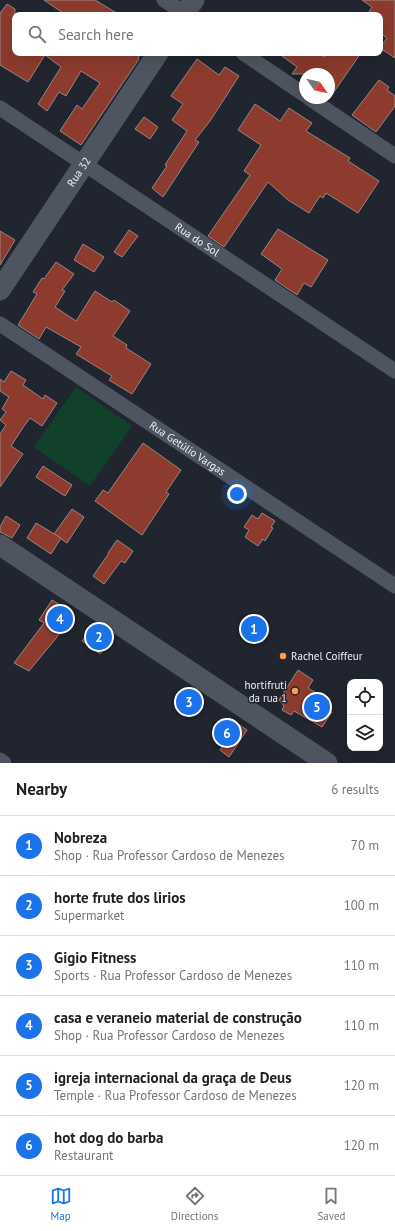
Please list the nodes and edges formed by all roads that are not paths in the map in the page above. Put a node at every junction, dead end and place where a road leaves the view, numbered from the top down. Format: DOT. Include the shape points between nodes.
graph roads {
  1 [pos="164,0"];
  2 [pos="187,11"];
  3 [pos="156,56"];
  4 [pos="247,56"];
  5 [pos="299,91"];
  6 [pos="318,104"];
  7 [pos="0,108"];
  8 [pos="395,156"];
  9 [pos="84,164"];
  10 [pos="0,290"];
  11 [pos="0,324"];
  12 [pos="395,371"];
  13 [pos="0,544"];
  14 [pos="395,586"];
  15 [pos="0,760"];
  16 [pos="4,763"];
  17 [pos="327,763"];
  1 -- 2 [label="street"];
  3 -- 9 [label="main road, Rua 32"];
  4 -- 5 [label="street"];
  6 -- 8 [label="street"];
  7 -- 9 [label="street, Rua do Sol"];
  9 -- 10 [label="main road, Rua 32"];
  9 -- 12 [label="street, Rua do Sol"];
  11 -- 14 [label="street, Rua Getúlio Vargas"];
  13 -- 17 [label="main road"];
  15 -- 16 [label="street"];
}
